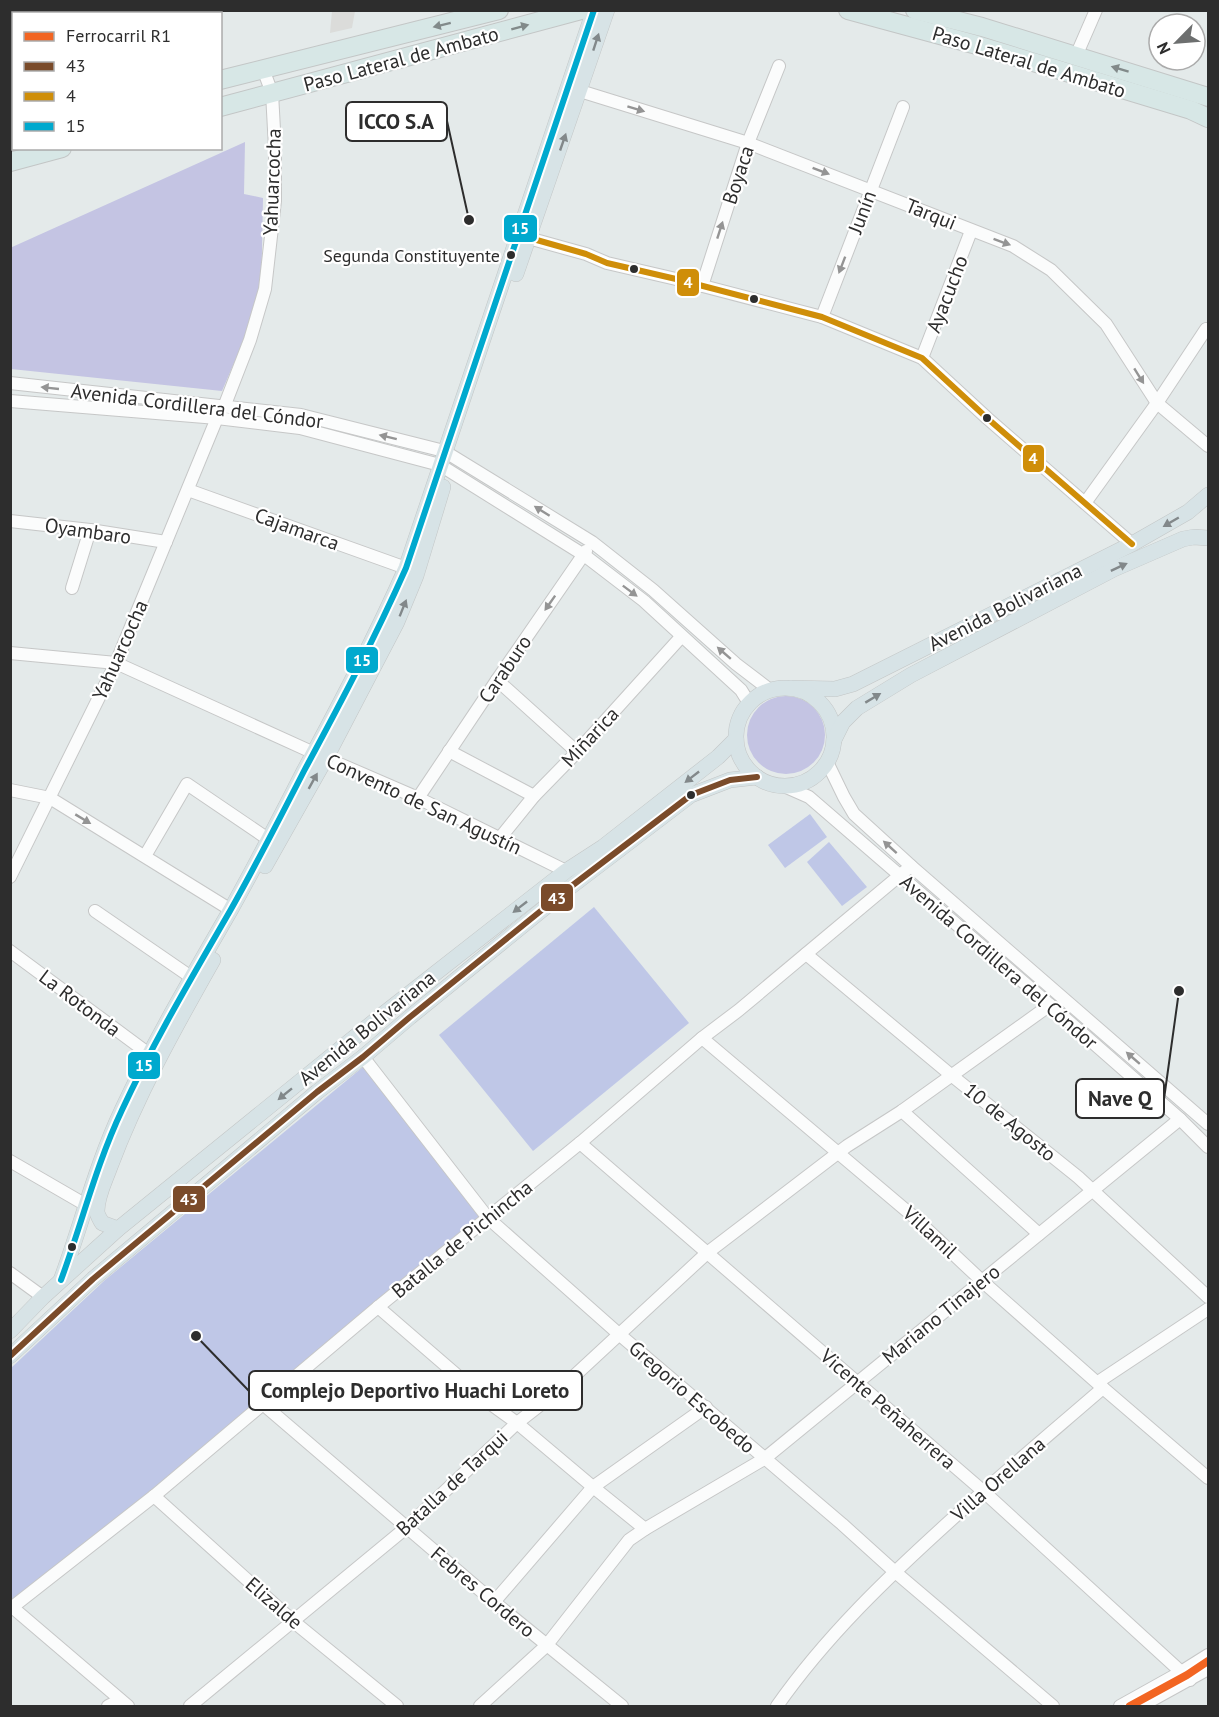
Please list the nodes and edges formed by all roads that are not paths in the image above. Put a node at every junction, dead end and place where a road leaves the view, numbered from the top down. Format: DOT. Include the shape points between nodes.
graph roads {
  1 [pos="499,10"];
  2 [pos="581,10"];
  3 [pos="594,10"];
  4 [pos="607,10"];
  5 [pos="848,10"];
  6 [pos="915,10"];
  7 [pos="1096,10"];
  8 [pos="1076,56"];
  9 [pos="779,66"];
  10 [pos="263,69"];
  11 [pos="580,71"];
  12 [pos="222,79"];
  13 [pos="580,91"];
  14 [pos="272,93"];
  15 [pos="1209,97"];
  16 [pos="222,106"];
  17 [pos="903,107"];
  18 [pos="1209,118"];
  19 [pos="748,143"];
  20 [pos="55,150"];
  21 [pos="10,162"];
  22 [pos="871,190"];
  23 [pos="972,231"];
  24 [pos="524,236"];
  25 [pos="702,286"];
  26 [pos="822,317"];
  27 [pos="1206,329"];
  28 [pos="922,358"];
  29 [pos="10,383"];
  30 [pos="10,401"];
  31 [pos="1157,404"];
  32 [pos="224,407"];
  33 [pos="217,418"];
  34 [pos="1209,446"];
  35 [pos="446,460"];
  36 [pos="188,490"];
  37 [pos="516,495"];
  38 [pos="1209,495"];
  39 [pos="1209,502"];
  40 [pos="1085,503"];
  41 [pos="509,508"];
  42 [pos="1209,511"];
  43 [pos="10,521"];
  44 [pos="90,530"];
  45 [pos="1209,538"];
  46 [pos="166,542"];
  47 [pos="592,542"];
  48 [pos="1132,544"];
  49 [pos="584,555"];
  50 [pos="406,568"];
  51 [pos="72,588"];
  52 [pos="681,637"];
  53 [pos="10,653"];
  54 [pos="117,663"];
  55 [pos="497,680"];
  56 [pos="791,688"];
  57 [pos="770,690"];
  58 [pos="749,703"];
  59 [pos="736,739"];
  60 [pos="834,740"];
  61 [pos="449,751"];
  62 [pos="577,752"];
  63 [pos="320,756"];
  64 [pos="827,762"];
  65 [pos="757,777"];
  66 [pos="783,786"];
  67 [pos="10,790"];
  68 [pos="534,796"];
  69 [pos="50,798"];
  70 [pos="418,798"];
  71 [pos="500,838"];
  72 [pos="268,839"];
  73 [pos="145,856"];
  74 [pos="911,866"];
  75 [pos="566,871"];
  76 [pos="900,876"];
  77 [pos="10,877"];
  78 [pos="231,910"];
  79 [pos="96,911"];
  80 [pos="10,951"];
  81 [pos="806,954"];
  82 [pos="191,977"];
  83 [pos="1050,1005"];
  84 [pos="702,1038"];
  85 [pos="149,1054"];
  86 [pos="363,1057"];
  87 [pos="951,1075"];
  88 [pos="902,1111"];
  89 [pos="1180,1119"];
  90 [pos="1209,1124"];
  91 [pos="580,1143"];
  92 [pos="1209,1147"];
  93 [pos="839,1152"];
  94 [pos="10,1161"];
  95 [pos="1092,1191"];
  96 [pos="92,1206"];
  97 [pos="488,1218"];
  98 [pos="118,1229"];
  99 [pos="1040,1234"];
  100 [pos="707,1253"];
  101 [pos="10,1274"];
  102 [pos="61,1281"];
  103 [pos="982,1281"];
  104 [pos="43,1297"];
  105 [pos="1209,1297"];
  106 [pos="378,1307"];
  107 [pos="1209,1309"];
  108 [pos="10,1331"];
  109 [pos="620,1335"];
  110 [pos="10,1356"];
  111 [pos="858,1382"];
  112 [pos="1100,1385"];
  113 [pos="264,1405"];
  114 [pos="706,1407"];
  115 [pos="517,1423"];
  116 [pos="764,1459"];
  117 [pos="1209,1478"];
  118 [pos="593,1488"];
  119 [pos="983,1491"];
  120 [pos="154,1496"];
  121 [pos="407,1527"];
  122 [pos="645,1528"];
  123 [pos="894,1571"];
  124 [pos="494,1602"];
  125 [pos="11,1608"];
  126 [pos="294,1622"];
  127 [pos="546,1646"];
  128 [pos="1209,1655"];
  129 [pos="1209,1669"];
  130 [pos="1186,1676"];
  131 [pos="124,1703"];
  132 [pos="108,1707"];
  133 [pos="190,1707"];
  134 [pos="397,1707"];
  135 [pos="480,1707"];
  136 [pos="621,1707"];
  137 [pos="777,1707"];
  138 [pos="1053,1707"];
  139 [pos="1120,1707"];
  140 [pos="1141,1707"];
  1 -- 10 [label="highway, Paso Lateral de Ambato, one-way"];
  14 -- 2 [label="highway, Paso Lateral de Ambato, one-way"];
  3 -- 11 [label="main road"];
  11 -- 4 [label="main road, one-way"];
  5 -- 18 [label="highway, Paso Lateral de Ambato" via="977,45"];
  6 -- 8 [label="highway, Paso Lateral de Ambato"];
  7 -- 8 [label="street"];
  15 -- 8 [label="highway, Paso Lateral de Ambato, one-way"];
  9 -- 19 [label="street, Boyaca"];
  10 -- 12 [label="highway, Paso Lateral de Ambato"];
  10 -- 14 [label="street, Yahuarcocha"];
  11 -- 13 [label="main road"];
  11 -- 24 [label="main road"];
  13 -- 19 [label="street, Tarqui, one-way"];
  24 -- 13 [label="main road, one-way"];
  14 -- 16 [label="highway, Paso Lateral de Ambato"];
  14 -- 32 [label="street, Yahuarcocha" via="275,201 265,289"];
  17 -- 22 [label="street, Junín"];
  19 -- 22 [label="street, Tarqui, one-way"];
  25 -- 19 [label="street, Boyaca, one-way"];
  20 -- 21 [label="highway"];
  22 -- 23 [label="street, Tarqui"];
  22 -- 26 [label="street, Junín, one-way"];
  23 -- 28 [label="street, Ayacucho"];
  23 -- 31 [label="street, Tarqui, one-way" via="1013,246 1051,270 1106,324"];
  24 -- 25 [label="street" via="607,263"];
  24 -- 35 [label="main road"];
  25 -- 26 [label="street"];
  26 -- 28 [label="street"];
  27 -- 31 [label="street"];
  28 -- 40 [label="street"];
  32 -- 29 [label="street, Avenida Cordillera del Cóndor, one-way"];
  30 -- 33 [label="street, Avenida Cordillera del Cóndor"];
  31 -- 34 [label="street, Tarqui"];
  31 -- 40 [label="street"];
  35 -- 32 [label="street, Avenida Cordillera del Cóndor, one-way" via="301,415"];
  33 -- 35 [label="street, Avenida Cordillera del Cóndor" via="300,428"];
  33 -- 36 [label="street, Yahuarcocha"];
  35 -- 37 [label="street, Avenida Cordillera del Cóndor"];
  35 -- 41 [label="street, Avenida Cordillera del Cóndor"];
  35 -- 50 [label="main road"];
  63 -- 35 [label="main road, one-way" via="397,622 416,576"];
  36 -- 46 [label="street, Yahuarcocha"];
  36 -- 50 [label="street, Cajamarca"];
  37 -- 41 [label="street"];
  47 -- 37 [label="street, Avenida Cordillera del Cóndor, one-way"];
  38 -- 48 [label="main road, Avenida Bolivariana, one-way" via="1188,512"];
  39 -- 42 [label="main road"];
  40 -- 48 [label="street"];
  41 -- 49 [label="street, Avenida Cordillera del Cóndor"];
  43 -- 44 [label="street, Oyambaro"];
  44 -- 46 [label="street, Oyambaro"];
  44 -- 51 [label="street"];
  60 -- 45 [label="main road, Avenida Bolivariana, one-way" via="843,722 857,708 911,675 1114,569 1183,538"];
  46 -- 54 [label="street, Yahuarcocha"];
  47 -- 49 [label="street, Caraburo"];
  57 -- 47 [label="street, Avenida Cordillera del Cóndor, one-way"];
  48 -- 56 [label="main road, Avenida Bolivariana" via="853,684 834,689"];
  49 -- 52 [label="street, Avenida Cordillera del Cóndor, one-way" via="644,601"];
  49 -- 55 [label="street, Caraburo, one-way"];
  50 -- 63 [label="main road"];
  52 -- 58 [label="street, Avenida Cordillera del Cóndor" via="741,690"];
  52 -- 62 [label="street, Miñarica"];
  53 -- 54 [label="street, Convento de San Agustín"];
  54 -- 63 [label="street, Convento de San Agustín"];
  54 -- 69 [label="street, Yahuarcocha"];
  55 -- 61 [label="street, Caraburo"];
  55 -- 62 [label="street"];
  56 -- 57 [label="main road, Avenida Bolivariana"];
  56 -- 60 [label="main road" via="814,697 823,706"];
  57 -- 58 [label="main road, Avenida Bolivariana"];
  58 -- 59 [label="main road, Avenida Bolivariana" via="739,720"];
  59 -- 65 [label="main road" via="746,767"];
  59 -- 75 [label="main road, Avenida Bolivariana, one-way" via="603,847"];
  60 -- 64 [label="main road, Avenida Bolivariana"];
  61 -- 68 [label="street"];
  61 -- 70 [label="street, Caraburo"];
  62 -- 68 [label="street, Miñarica"];
  63 -- 70 [label="street, Convento de San Agustín"];
  63 -- 72 [label="main road"];
  96 -- 63 [label="main road, one-way" via="99,1198 164,1050"];
  64 -- 66 [label="main road" via="809,780"];
  74 -- 64 [label="street, Avenida Cordillera del Cóndor, one-way" via="854,814"];
  65 -- 66 [label="main road, Avenida Bolivariana"];
  65 -- 86 [label="main road, Avenida Bolivariana" via="730,780 691,795 569,888"];
  66 -- 76 [label="street, Avenida Cordillera del Cóndor" via="809,797"];
  67 -- 69 [label="street"];
  68 -- 71 [label="street, Miñarica"];
  69 -- 73 [label="street, one-way"];
  69 -- 77 [label="street, Yahuarcocha"];
  70 -- 71 [label="street, Convento de San Agustín"];
  71 -- 75 [label="street, Convento de San Agustín"];
  72 -- 73 [label="street" via="187,783"];
  72 -- 78 [label="main road"];
  73 -- 78 [label="street"];
  74 -- 76 [label="street, Batalla de Pichincha"];
  90 -- 74 [label="street, Avenida Cordillera del Cóndor, one-way"];
  75 -- 98 [label="main road, Avenida Bolivariana, one-way"];
  76 -- 81 [label="street, Batalla de Pichincha"];
  76 -- 83 [label="street, Avenida Cordillera del Cóndor"];
  78 -- 82 [label="main road"];
  79 -- 82 [label="street"];
  80 -- 85 [label="street, La Rotonda"];
  81 -- 84 [label="street, Batalla de Pichincha"];
  81 -- 87 [label="street, 10 de Agosto"];
  82 -- 85 [label="main road"];
  83 -- 87 [label="street"];
  83 -- 89 [label="street, Avenida Cordillera del Cóndor"];
  84 -- 91 [label="street, Batalla de Pichincha"];
  84 -- 93 [label="street, Villamil"];
  85 -- 96 [label="main road" via="101,1158"];
  86 -- 97 [label="street, Gregorio Escobedo"];
  86 -- 110 [label="main road, Avenida Bolivariana" via="93,1280"];
  87 -- 88 [label="street"];
  87 -- 95 [label="street, 10 de Agosto"];
  88 -- 93 [label="street"];
  88 -- 99 [label="street"];
  89 -- 92 [label="street, Avenida Cordillera del Cóndor"];
  89 -- 95 [label="street, Mariano Tinajero"];
  91 -- 97 [label="street, Batalla de Pichincha"];
  91 -- 100 [label="street, Vicente Peñaherrera"];
  93 -- 100 [label="street, Batalla de Tarqui"];
  93 -- 103 [label="street, Villamil"];
  94 -- 96 [label="street"];
  95 -- 99 [label="street, Mariano Tinajero"];
  95 -- 105 [label="street, 10 de Agosto"];
  96 -- 98 [label="main road" via="102,1223"];
  96 -- 102 [label="main road"];
  97 -- 106 [label="street, Batalla de Pichincha"];
  97 -- 109 [label="street, Gregorio Escobedo"];
  98 -- 102 [label="main road, Avenida Bolivariana"];
  99 -- 103 [label="street, Mariano Tinajero"];
  100 -- 109 [label="street, Batalla de Tarqui"];
  100 -- 111 [label="street, Vicente Peñaherrera"];
  101 -- 104 [label="street"];
  102 -- 104 [label="main road, Avenida Bolivariana"];
  103 -- 111 [label="street, Mariano Tinajero"];
  103 -- 112 [label="street, Villamil"];
  104 -- 108 [label="main road, Avenida Bolivariana"];
  106 -- 113 [label="street, Batalla de Pichincha"];
  106 -- 115 [label="street"];
  107 -- 112 [label="street, Villa Orellana"];
  109 -- 114 [label="street, Gregorio Escobedo"];
  109 -- 115 [label="street, Batalla de Tarqui"];
  111 -- 116 [label="street, Mariano Tinajero"];
  111 -- 119 [label="street, Vicente Peñaherrera"];
  112 -- 117 [label="street, Villamil"];
  112 -- 119 [label="street, Villa Orellana"];
  113 -- 120 [label="street, Batalla de Pichincha"];
  113 -- 121 [label="street, Febres Cordero"];
  114 -- 116 [label="street, Gregorio Escobedo"];
  114 -- 118 [label="street"];
  115 -- 118 [label="street"];
  115 -- 121 [label="street, Batalla de Tarqui"];
  116 -- 122 [label="street, Mariano Tinajero"];
  116 -- 123 [label="street, Gregorio Escobedo"];
  118 -- 122 [label="street"];
  118 -- 124 [label="street"];
  119 -- 123 [label="street, Villa Orellana"];
  119 -- 130 [label="street, Vicente Peñaherrera"];
  120 -- 125 [label="street, Batalla de Pichincha"];
  120 -- 126 [label="street, Elizalde"];
  121 -- 124 [label="street, Febres Cordero"];
  121 -- 126 [label="street, Batalla de Tarqui"];
  122 -- 127 [label="street, Mariano Tinajero" via="629,1540"];
  123 -- 137 [label="street, Villa Orellana" via="827,1641"];
  123 -- 138 [label="street, Gregorio Escobedo"];
  124 -- 127 [label="street, Febres Cordero"];
  125 -- 131 [label="street"];
  126 -- 133 [label="street, Batalla de Tarqui"];
  126 -- 134 [label="street, Elizalde"];
  127 -- 135 [label="street, Mariano Tinajero"];
  127 -- 136 [label="street, Febres Cordero"];
  128 -- 130 [label="street"];
  129 -- 130 [label="street"];
  130 -- 139 [label="street"];
  130 -- 140 [label="street"];
  131 -- 132 [label="street"];
}
